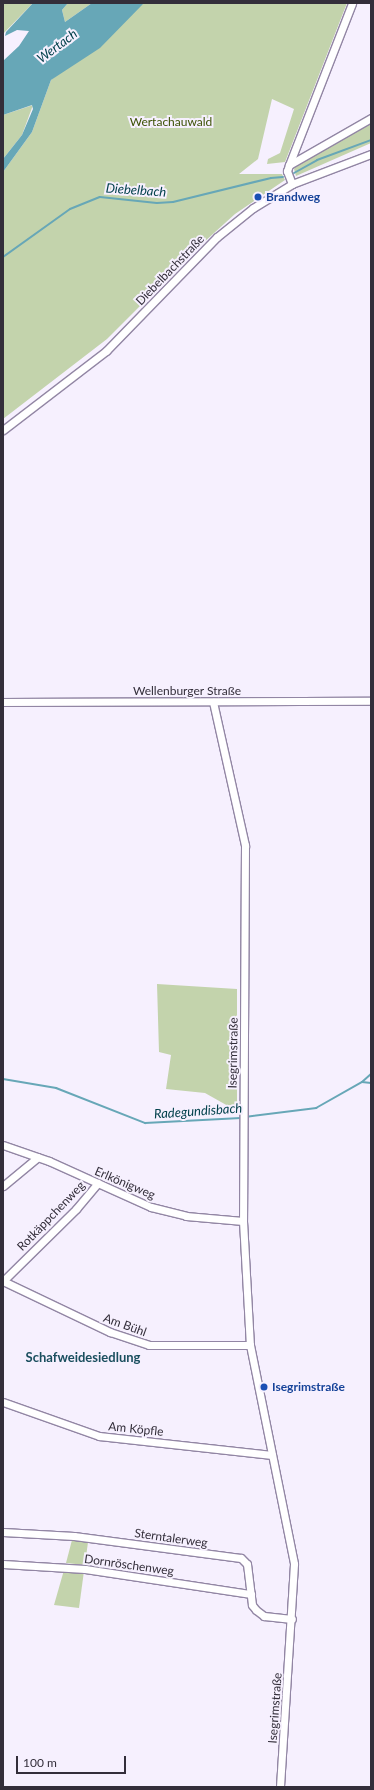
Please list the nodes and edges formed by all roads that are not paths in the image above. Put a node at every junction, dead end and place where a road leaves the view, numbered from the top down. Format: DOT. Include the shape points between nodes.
graph roads {
  1 [pos="352,3"];
  2 [pos="371,118"];
  3 [pos="371,154"];
  4 [pos="289,165"];
  5 [pos="292,184"];
  6 [pos="3,430"];
  7 [pos="371,701"];
  8 [pos="3,702"];
  9 [pos="214,702"];
  10 [pos="3,1145"];
  11 [pos="38,1157"];
  12 [pos="98,1183"];
  13 [pos="3,1186"];
  14 [pos="243,1221"];
  15 [pos="3,1281"];
  16 [pos="250,1345"];
  17 [pos="3,1402"];
  18 [pos="272,1455"];
  19 [pos="3,1532"];
  20 [pos="3,1564"];
  21 [pos="251,1594"];
  22 [pos="292,1619"];
  23 [pos="280,1787"];
  1 -- 4 [label="street"];
  2 -- 4 [label="street"];
  3 -- 5 [label="street, Diebelbachstraße"];
  4 -- 5 [label="street" via="287,171"];
  5 -- 6 [label="street, Diebelbachstraße" via="253,208 217,237 106,351"];
  7 -- 9 [label="street, Wellenburger Straße"];
  8 -- 9 [label="street, Wellenburger Straße"];
  9 -- 14 [label="street, Isegrimstraße" via="245,845"];
  10 -- 11 [label="street, Erlkönigweg"];
  11 -- 12 [label="street, Erlkönigweg"];
  11 -- 13 [label="street"];
  12 -- 14 [label="street, Erlkönigweg" via="163,1210 186,1216"];
  12 -- 15 [label="street, Rotkäppchenweg" via="76,1209"];
  14 -- 16 [label="street, Isegrimstraße"];
  15 -- 16 [label="street, Am Bühl" via="77,1318 136,1342 170,1346"];
  16 -- 18 [label="street, Isegrimstraße"];
  17 -- 18 [label="street, Am Köpfle" via="99,1436"];
  18 -- 22 [label="street, Isegrimstraße" via="294,1564"];
  19 -- 21 [label="street, Sterntalerweg" via="82,1537 241,1558 247,1564"];
  20 -- 21 [label="street, Dornröschenweg" via="85,1569"];
  21 -- 22 [label="street, Sterntalerweg" via="252,1605 259,1613"];
  22 -- 23 [label="street, Isegrimstraße"];
}
